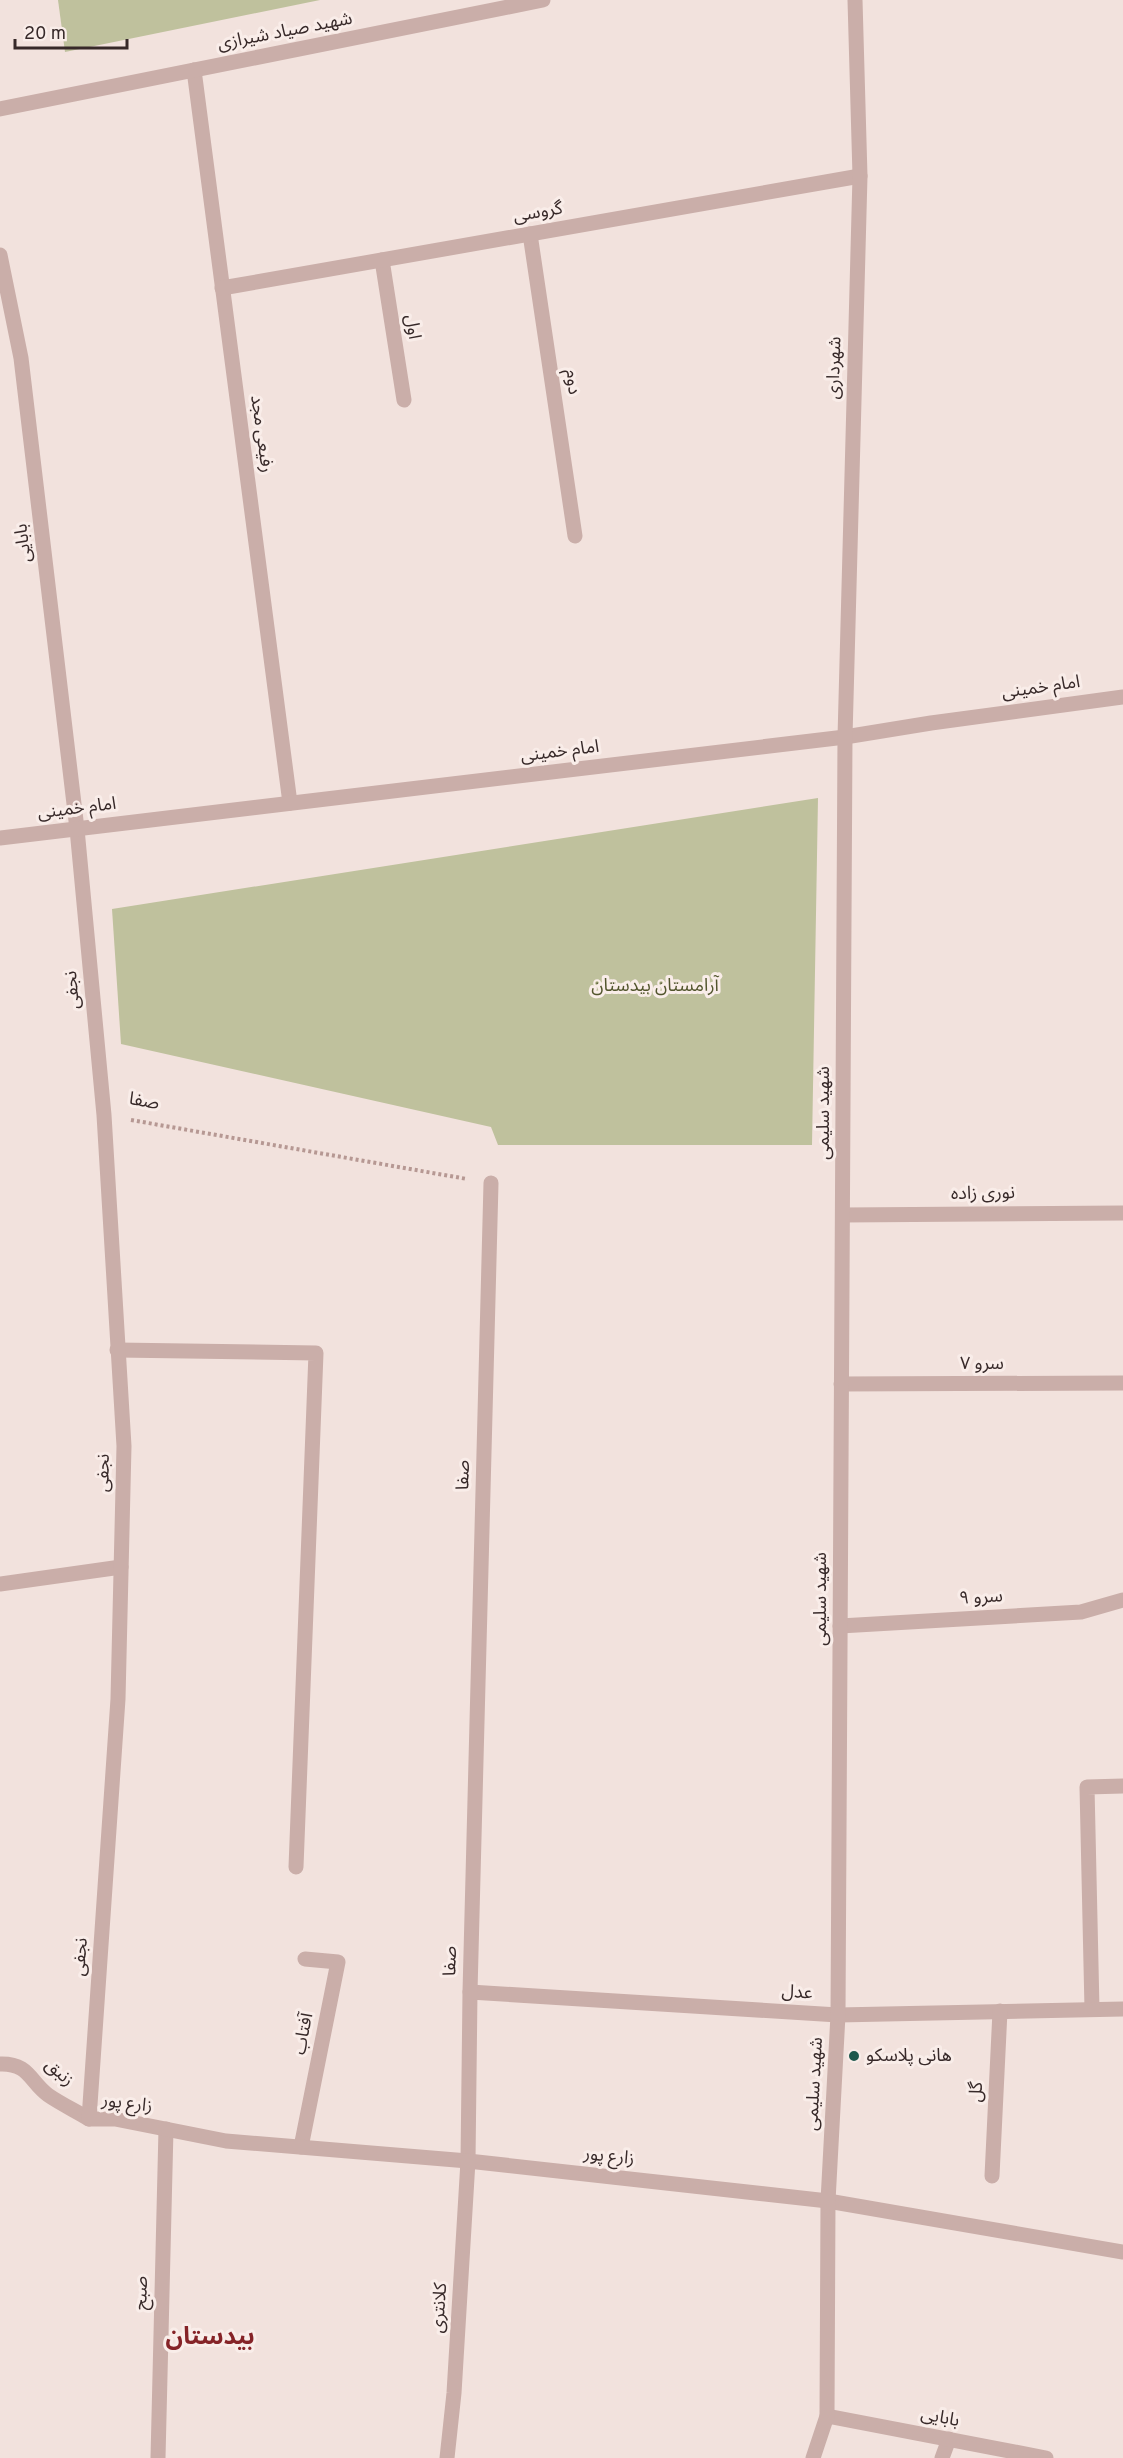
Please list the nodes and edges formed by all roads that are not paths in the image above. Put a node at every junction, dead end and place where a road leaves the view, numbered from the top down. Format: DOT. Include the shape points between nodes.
graph roads {
  1 [pos="543,0"];
  2 [pos="855,0"];
  3 [pos="194,70"];
  4 [pos="0,109"];
  5 [pos="860,176"];
  6 [pos="530,234"];
  7 [pos="0,255"];
  8 [pos="382,260"];
  9 [pos="222,288"];
  10 [pos="404,400"];
  11 [pos="575,536"];
  12 [pos="1123,697"];
  13 [pos="845,737"];
  14 [pos="290,803"];
  15 [pos="77,828"];
  16 [pos="0,838"];
  17 [pos="491,1183"];
  18 [pos="1123,1213"];
  19 [pos="843,1215"];
  20 [pos="117,1350"];
  21 [pos="1123,1383"];
  22 [pos="841,1384"];
  23 [pos="121,1566"];
  24 [pos="0,1584"];
  25 [pos="1123,1600"];
  26 [pos="840,1626"];
  27 [pos="1123,1786"];
  28 [pos="296,1867"];
  29 [pos="305,1959"];
  30 [pos="470,1992"];
  31 [pos="1123,2008"];
  32 [pos="1092,2009"];
  33 [pos="1000,2011"];
  34 [pos="838,2015"];
  35 [pos="0,2064"];
  36 [pos="89,2119"];
  37 [pos="166,2129"];
  38 [pos="302,2147"];
  39 [pos="468,2161"];
  40 [pos="992,2176"];
  41 [pos="828,2201"];
  42 [pos="1123,2252"];
  43 [pos="827,2416"];
  44 [pos="949,2439"];
  45 [pos="158,2458"];
  46 [pos="447,2458"];
  47 [pos="813,2458"];
  48 [pos="942,2458"];
  49 [pos="1046,2458"];
  1 -- 3 [label="street, شهید صیاد شیرازی"];
  2 -- 5 [label="street, شهرداری"];
  3 -- 4 [label="street, شهید صیاد شیرازی"];
  3 -- 9 [label="street, رفیعی مجد"];
  5 -- 6 [label="street, گروسی"];
  5 -- 13 [label="street, شهرداری"];
  6 -- 8 [label="street, گروسی"];
  6 -- 11 [label="street, دوم"];
  7 -- 15 [label="street, بابایی" via="21,358"];
  8 -- 9 [label="street, گروسی"];
  8 -- 10 [label="street, اول"];
  9 -- 14 [label="street, رفیعی مجد"];
  12 -- 13 [label="street, امام خمینی"];
  13 -- 14 [label="street, امام خمینی"];
  13 -- 19 [label="street, شهید سلیمی"];
  14 -- 15 [label="street, امام خمینی"];
  15 -- 16 [label="street, امام خمینی"];
  15 -- 20 [label="street, نجفی" via="104,1115"];
  17 -- 30 [label="street, صفا"];
  18 -- 19 [label="street, نوری زاده"];
  19 -- 22 [label="street, شهید سلیمی"];
  20 -- 23 [label="street, نجفی" via="124,1446"];
  20 -- 28 [label="street" via="316,1353"];
  21 -- 22 [label="street, سرو ۷"];
  22 -- 26 [label="street, شهید سلیمی"];
  23 -- 24 [label="street"];
  23 -- 36 [label="street, نجفی" via="118,1699"];
  25 -- 26 [label="street, سرو ۹" via="1081,1612"];
  26 -- 34 [label="street, شهید سلیمی"];
  27 -- 32 [label="street" via="1087,1787"];
  29 -- 38 [label="street, آفتاب" via="338,1962"];
  30 -- 34 [label="street, عدل"];
  30 -- 39 [label="street, صفا"];
  31 -- 32 [label="street, عدل"];
  32 -- 33 [label="street, عدل"];
  33 -- 34 [label="street, عدل"];
  33 -- 40 [label="street, گل"];
  34 -- 41 [label="street, شهید سلیمی"];
  35 -- 36 [label="street, زنبق" via="11,2064 28,2072 47,2094"];
  36 -- 37 [label="street, زارع پور" via="115,2119"];
  37 -- 38 [label="street, زارع پور" via="226,2141"];
  37 -- 45 [label="street, صبح"];
  38 -- 39 [label="street, زارع پور"];
  39 -- 41 [label="street, زارع پور"];
  39 -- 46 [label="street, کلانتری"];
  41 -- 42 [label="street, زارع پور"];
  41 -- 43 [label="street, شهید سلیمی"];
  43 -- 44 [label="street, بابایی"];
  43 -- 47 [label="street, شهید سلیمی"];
  44 -- 48 [label="street"];
  44 -- 49 [label="street, بابایی"];
}
